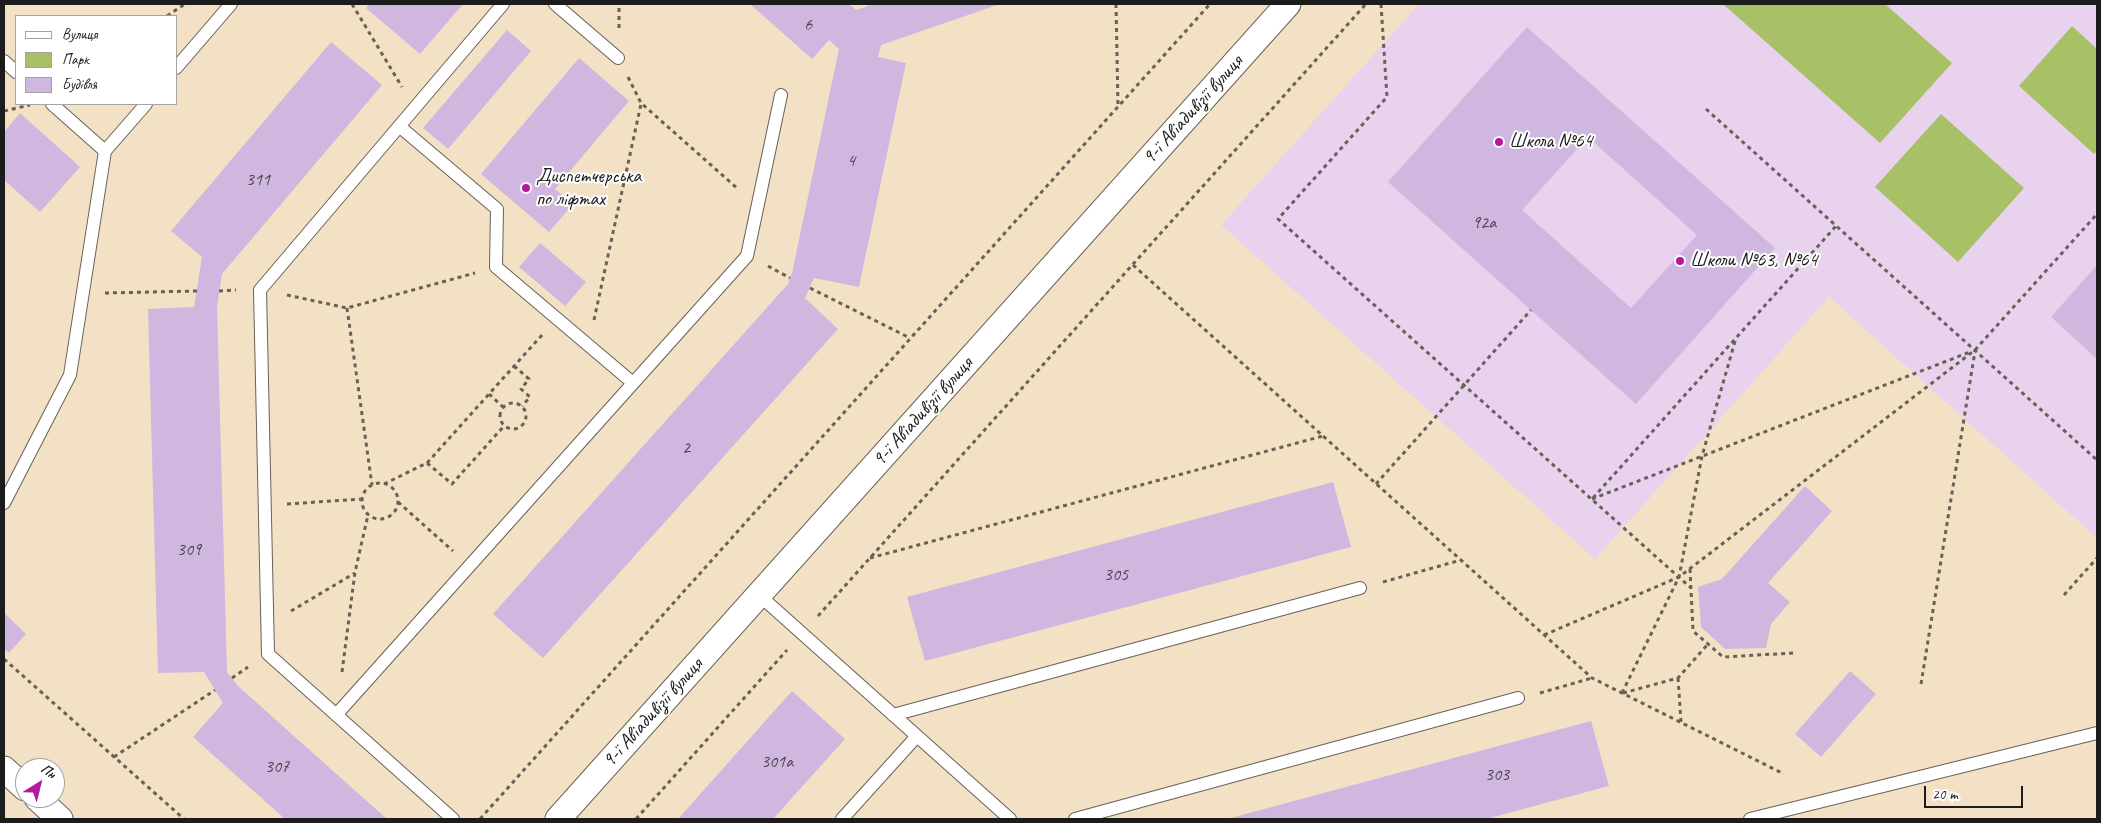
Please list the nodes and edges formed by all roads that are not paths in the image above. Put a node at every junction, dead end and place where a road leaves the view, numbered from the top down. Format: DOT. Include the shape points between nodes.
graph roads {
  1 [pos="231,4"];
  2 [pos="503,4"];
  3 [pos="555,4"];
  4 [pos="1288,4"];
  5 [pos="618,58"];
  6 [pos="4,61"];
  7 [pos="178,66"];
  8 [pos="15,71"];
  9 [pos="780,95"];
  10 [pos="53,105"];
  11 [pos="145,105"];
  12 [pos="399,126"];
  13 [pos="105,151"];
  14 [pos="634,383"];
  15 [pos="4,503"];
  16 [pos="1360,588"];
  17 [pos="759,595"];
  18 [pos="1518,698"];
  19 [pos="336,715"];
  20 [pos="893,715"];
  21 [pos="2097,734"];
  22 [pos="917,736"];
  23 [pos="4,768"];
  24 [pos="15,778"];
  25 [pos="48,808"];
  26 [pos="60,819"];
  27 [pos="453,819"];
  28 [pos="558,819"];
  29 [pos="842,819"];
  30 [pos="1010,819"];
  31 [pos="1076,819"];
  32 [pos="1750,819"];
  1 -- 7 [label="lane"];
  2 -- 12 [label="lane"];
  3 -- 5 [label="lane"];
  4 -- 17 [label="street, 9-ї Авіадивізії вулиця"];
  6 -- 8 [label="lane"];
  9 -- 14 [label="lane" via="747,256"];
  10 -- 13 [label="lane"];
  11 -- 13 [label="lane"];
  12 -- 14 [label="lane" via="497,209 496,267"];
  12 -- 19 [label="lane" via="260,290 268,654"];
  13 -- 15 [label="lane" via="70,375"];
  14 -- 19 [label="lane"];
  16 -- 20 [label="lane"];
  17 -- 20 [label="lane"];
  17 -- 28 [label="street, 9-ї Авіадивізії вулиця"];
  18 -- 31 [label="lane"];
  19 -- 27 [label="lane"];
  20 -- 22 [label="lane"];
  21 -- 32 [label="lane"];
  22 -- 29 [label="lane"];
  22 -- 30 [label="lane"];
  23 -- 24 [label="street"];
  25 -- 26 [label="street"];
}
